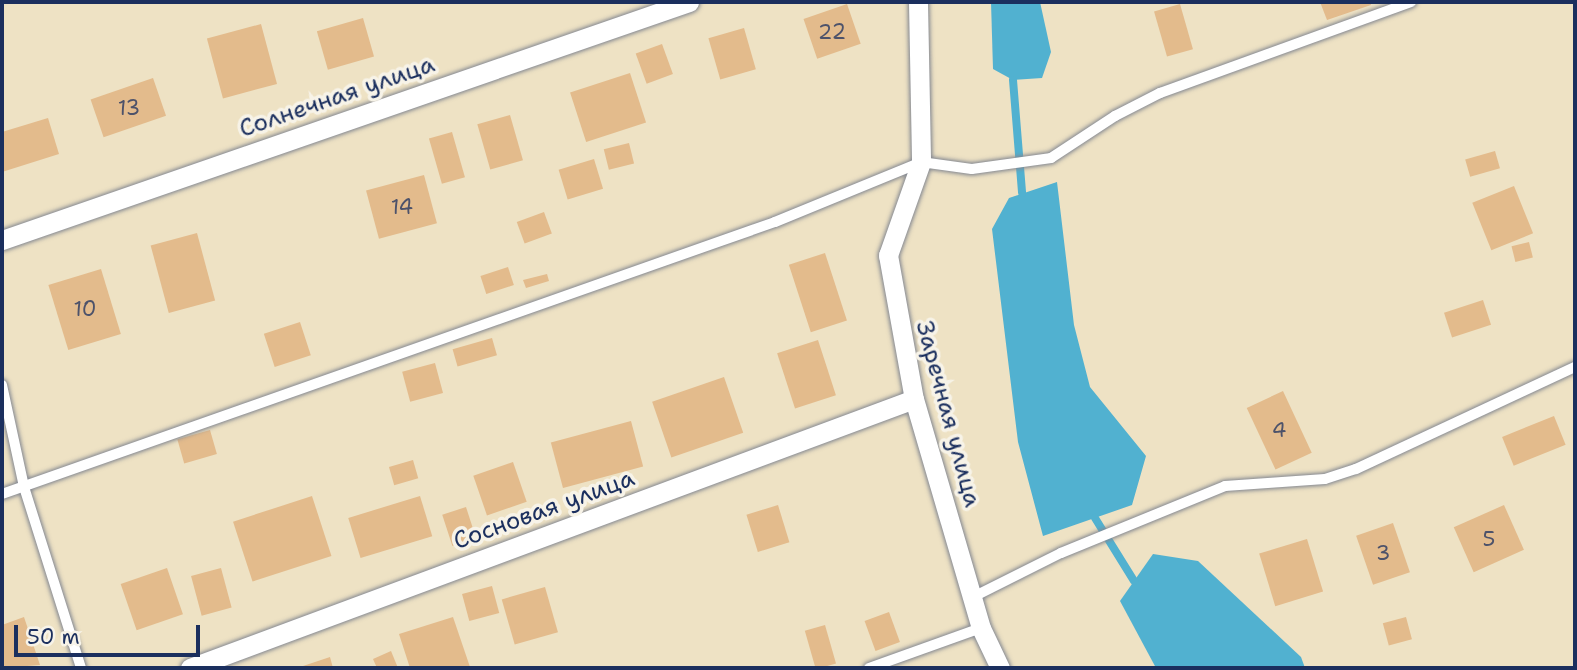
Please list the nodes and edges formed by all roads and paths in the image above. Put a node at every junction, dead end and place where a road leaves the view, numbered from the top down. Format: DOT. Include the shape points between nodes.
graph roads {
  1 [pos="689,2"];
  2 [pos="918,2"];
  3 [pos="1411,2"];
  4 [pos="921,162"];
  5 [pos="2,240"];
  6 [pos="1575,366"];
  7 [pos="2,385"];
  8 [pos="914,398"];
  9 [pos="24,487"];
  10 [pos="2,494"];
  11 [pos="973,597"];
  12 [pos="981,628"];
  13 [pos="81,668"];
  14 [pos="190,668"];
  15 [pos="869,668"];
  16 [pos="1000,668"];
  1 -- 5 [label="street, Солнечная улица"];
  2 -- 4 [label="street, Заречная улица"];
  3 -- 4 [label="lane" via="1160,93 1051,158 972,169"];
  4 -- 8 [label="street, Заречная улица" via="888,256"];
  4 -- 9 [label="lane" via="775,222"];
  6 -- 11 [label="lane" via="1356,469 1325,479 1225,486 1061,553"];
  7 -- 9 [label="lane"];
  8 -- 11 [label="street, Заречная улица"];
  8 -- 14 [label="street, Сосновая улица"];
  9 -- 10 [label="lane"];
  9 -- 13 [label="lane"];
  11 -- 12 [label="street, Заречная улица"];
  12 -- 15 [label="lane"];
  12 -- 16 [label="street, Заречная улица"];
}
